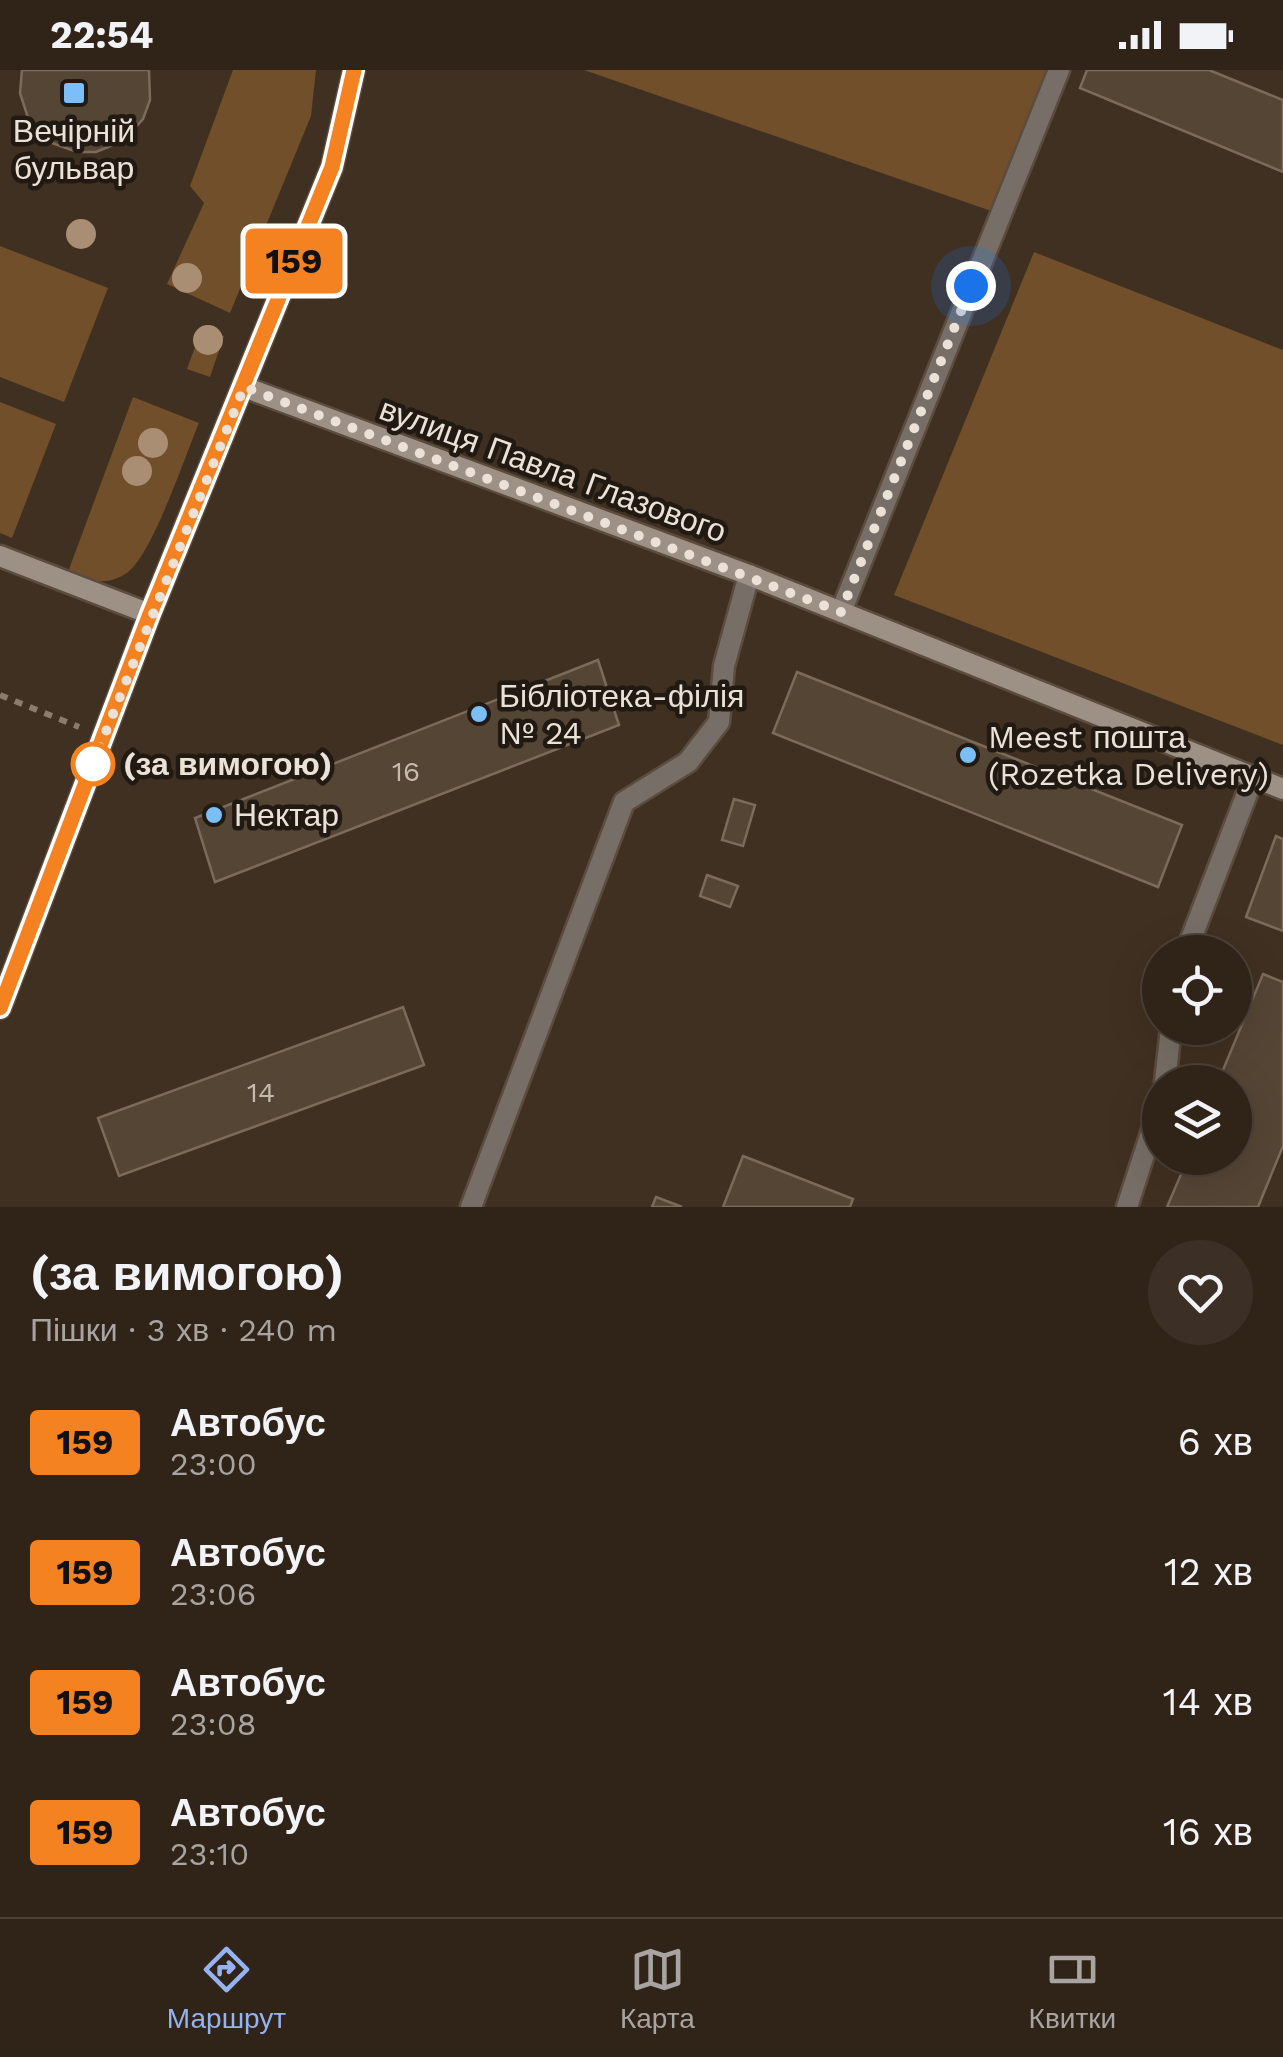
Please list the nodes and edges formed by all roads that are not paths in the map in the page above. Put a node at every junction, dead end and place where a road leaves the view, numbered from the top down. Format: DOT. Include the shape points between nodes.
graph roads {
  1 [pos="354,70"];
  2 [pos="1058,70"];
  3 [pos="244,387"];
  4 [pos="0,556"];
  5 [pos="749,575"];
  6 [pos="841,612"];
  7 [pos="150,614"];
  8 [pos="1253,778"];
  9 [pos="1283,789"];
  10 [pos="1193,935"];
  11 [pos="0,1008"];
  12 [pos="1142,1161"];
  13 [pos="471,1207"];
  14 [pos="1127,1207"];
  1 -- 3 [label="street" via="332,167"];
  2 -- 6 [label="lane"];
  3 -- 5 [label="street, вулиця Павла Глазового"];
  3 -- 7 [label="street"];
  4 -- 7 [label="street"];
  5 -- 6 [label="street, вулиця Павла Глазового"];
  5 -- 13 [label="lane" via="724,666 719,722 688,762 624,802"];
  6 -- 8 [label="street, вулиця Павла Глазового"];
  7 -- 11 [label="street"];
  8 -- 9 [label="street, вулиця Павла Глазового"];
  8 -- 10 [label="lane"];
  12 -- 14 [label="lane"];
}
